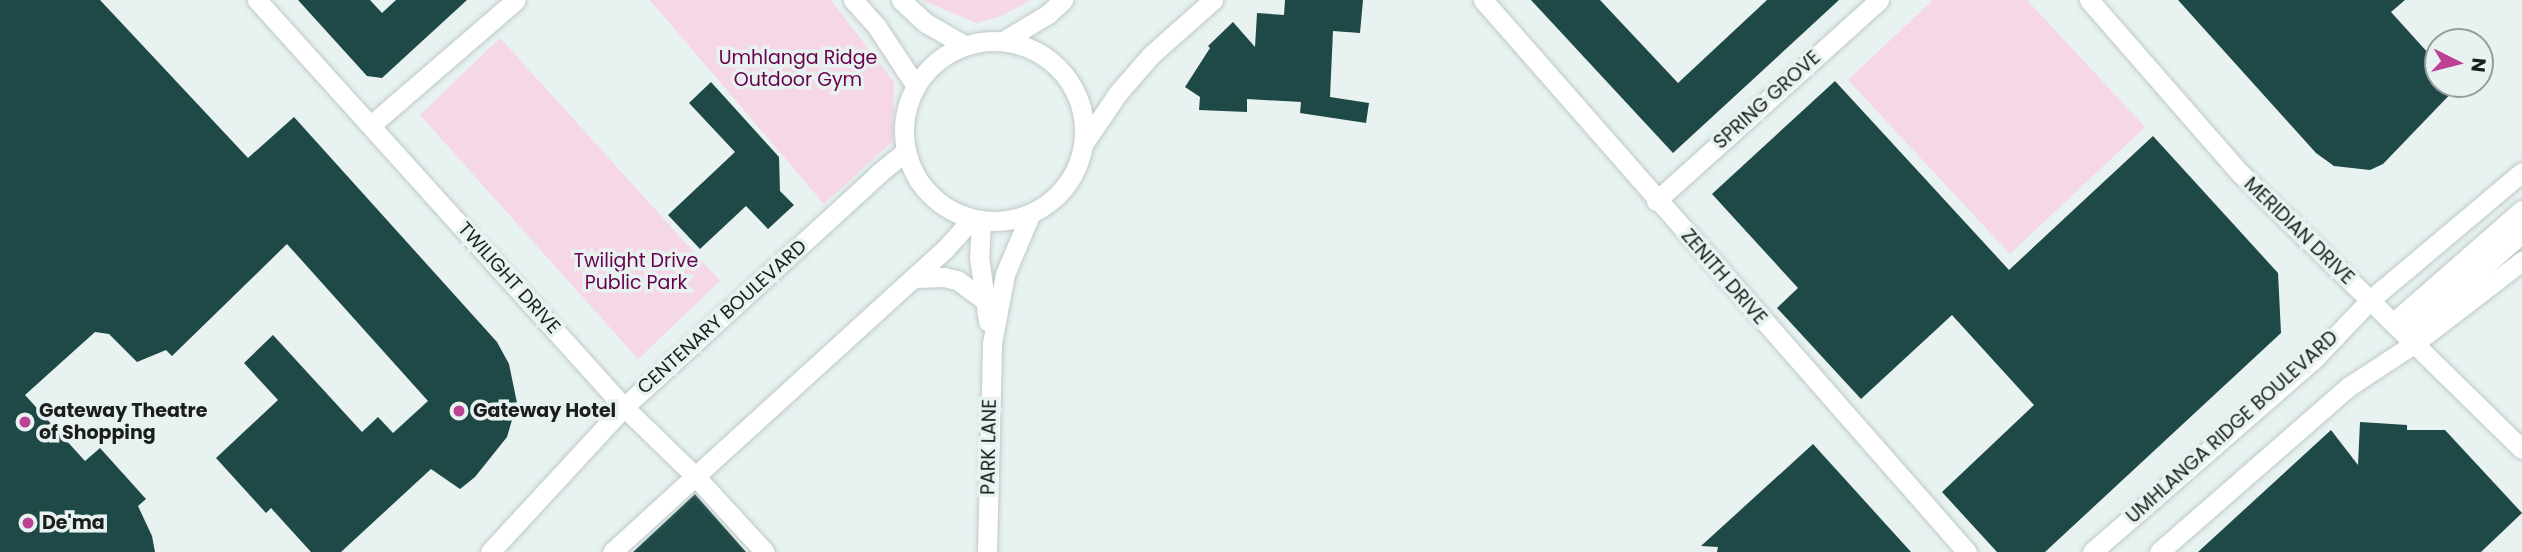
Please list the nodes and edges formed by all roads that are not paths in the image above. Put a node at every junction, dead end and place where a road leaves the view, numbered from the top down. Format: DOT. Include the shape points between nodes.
graph roads {
  1 [pos="257,0"];
  2 [pos="516,0"];
  3 [pos="853,0"];
  4 [pos="901,0"];
  5 [pos="1063,0"];
  6 [pos="1213,0"];
  7 [pos="1483,0"];
  8 [pos="1879,0"];
  9 [pos="2089,0"];
  10 [pos="1004,40"];
  11 [pos="964,45"];
  12 [pos="916,86"];
  13 [pos="371,125"];
  14 [pos="1084,143"];
  15 [pos="905,152"];
  16 [pos="2522,172"];
  17 [pos="1656,201"];
  18 [pos="2522,210"];
  19 [pos="1030,215"];
  20 [pos="976,221"];
  21 [pos="2522,233"];
  22 [pos="2522,261"];
  23 [pos="914,278"];
  24 [pos="985,300"];
  25 [pos="2370,300"];
  26 [pos="2405,334"];
  27 [pos="992,343"];
  28 [pos="624,407"];
  29 [pos="2522,449"];
  30 [pos="695,476"];
  31 [pos="490,552"];
  32 [pos="612,552"];
  33 [pos="765,552"];
  34 [pos="987,552"];
  35 [pos="1967,552"];
  36 [pos="2092,552"];
  37 [pos="2159,552"];
  1 -- 13 [label="street, TWILIGHT DRIVE"];
  2 -- 13 [label="street"];
  3 -- 12 [label="street"];
  4 -- 11 [label="street" via="926,23"];
  5 -- 10 [label="street"];
  6 -- 14 [label="street" via="1151,55"];
  7 -- 17 [label="street, ZENITH DRIVE"];
  8 -- 17 [label="street, SPRING GROVE"];
  9 -- 25 [label="street, MERIDIAN DRIVE" via="2241,174"];
  10 -- 11 [label="street"];
  10 -- 14 [label="street" via="1032,48 1056,64 1080,105"];
  11 -- 12 [label="street" via="936,61"];
  12 -- 15 [label="street" via="906,107"];
  13 -- 28 [label="street, TWILIGHT DRIVE"];
  14 -- 19 [label="street" via="1075,173 1056,198"];
  15 -- 20 [label="street" via="930,197 951,212"];
  15 -- 28 [label="street, CENTENARY BOULEVARD"];
  16 -- 25 [label="street, UMHLANGA RIDGE BOULEVARD"];
  17 -- 35 [label="street, ZENITH DRIVE"];
  18 -- 26 [label="street"];
  19 -- 20 [label="street"];
  19 -- 27 [label="street, PARK LANE" via="1005,274"];
  20 -- 23 [label="street"];
  20 -- 24 [label="street, PARK LANE"];
  21 -- 26 [label="street"];
  22 -- 26 [label="street"];
  23 -- 24 [label="street" via="957,280"];
  23 -- 30 [label="street"];
  24 -- 27 [label="street, PARK LANE"];
  25 -- 26 [label="street, MERIDIAN DRIVE"];
  25 -- 36 [label="street, UMHLANGA RIDGE BOULEVARD" via="2312,361"];
  26 -- 29 [label="street, MERIDIAN DRIVE"];
  26 -- 37 [label="street"];
  27 -- 34 [label="street, PARK LANE"];
  28 -- 30 [label="street, TWILIGHT DRIVE"];
  28 -- 31 [label="street, CENTENARY BOULEVARD"];
  30 -- 32 [label="street"];
  30 -- 33 [label="street, TWILIGHT DRIVE"];
}
